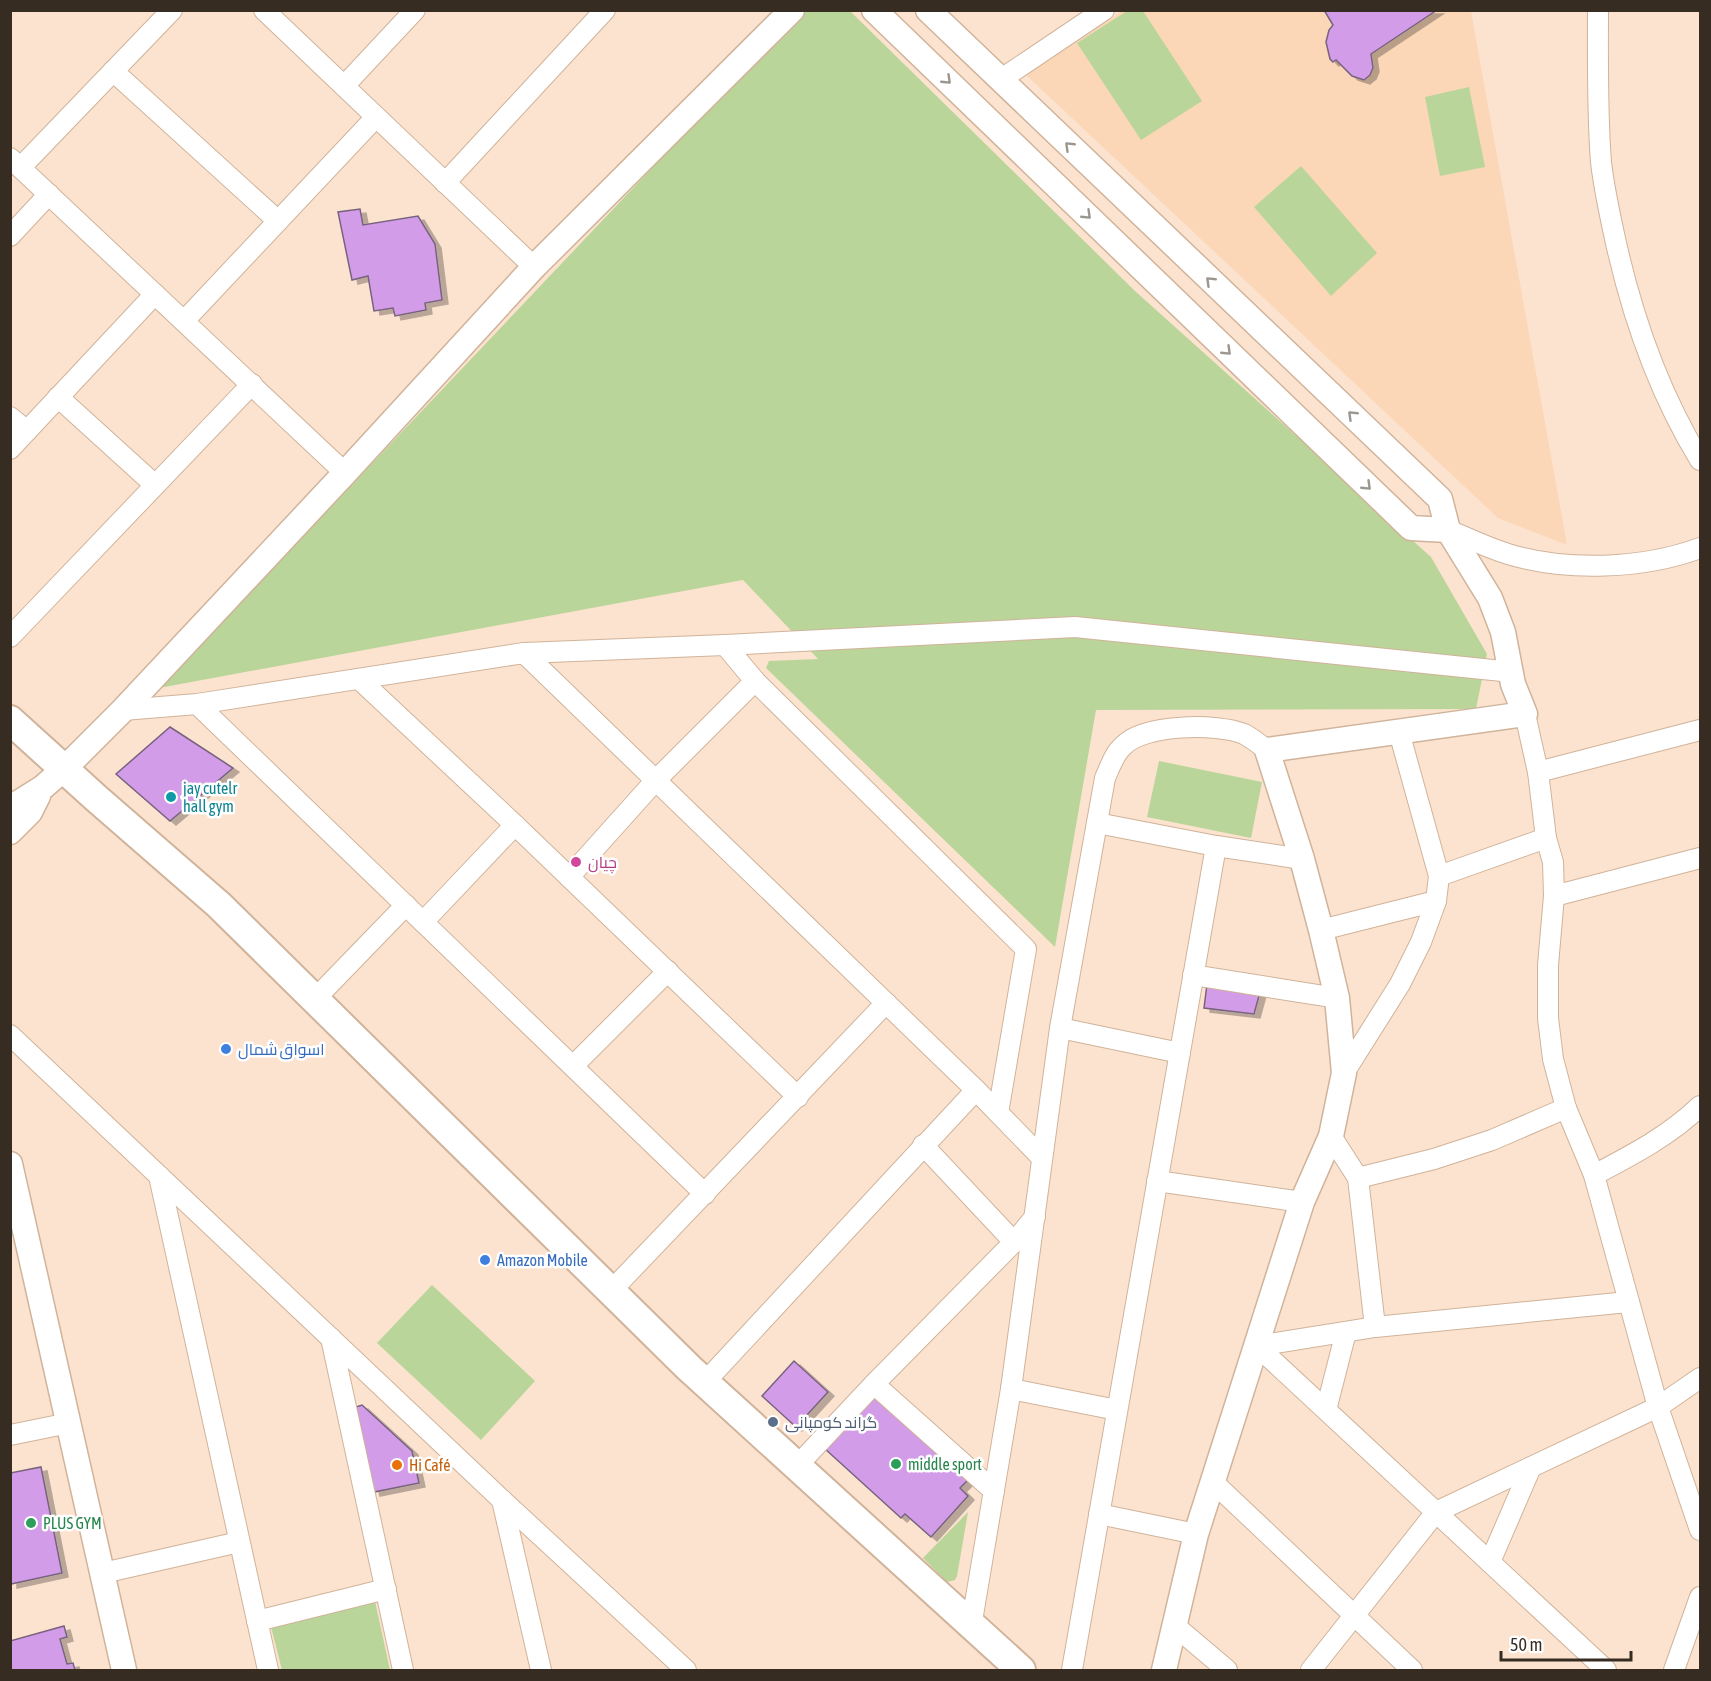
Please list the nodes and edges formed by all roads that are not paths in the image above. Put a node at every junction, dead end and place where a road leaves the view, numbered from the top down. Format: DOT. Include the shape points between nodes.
graph roads {
  1 [pos="172,10"];
  2 [pos="264,10"];
  3 [pos="415,10"];
  4 [pos="605,10"];
  5 [pos="792,10"];
  6 [pos="874,10"];
  7 [pos="928,10"];
  8 [pos="1104,10"];
  9 [pos="1598,10"];
  10 [pos="948,30"];
  11 [pos="924,58"];
  12 [pos="113,72"];
  13 [pos="1000,80"];
  14 [pos="344,86"];
  15 [pos="376,117"];
  16 [pos="16,163"];
  17 [pos="445,183"];
  18 [pos="49,194"];
  19 [pos="278,221"];
  20 [pos="10,236"];
  21 [pos="534,267"];
  22 [pos="155,294"];
  23 [pos="184,321"];
  24 [pos="252,384"];
  25 [pos="58,397"];
  26 [pos="10,417"];
  27 [pos="27,431"];
  28 [pos="10,448"];
  29 [pos="1701,459"];
  30 [pos="345,473"];
  31 [pos="155,485"];
  32 [pos="1448,530"];
  33 [pos="1701,548"];
  34 [pos="10,637"];
  35 [pos="725,645"];
  36 [pos="524,653"];
  37 [pos="1512,672"];
  38 [pos="359,679"];
  39 [pos="755,681"];
  40 [pos="197,704"];
  41 [pos="123,710"];
  42 [pos="1525,714"];
  43 [pos="10,720"];
  44 [pos="1701,730"];
  45 [pos="1399,732"];
  46 [pos="1267,750"];
  47 [pos="64,769"];
  48 [pos="1538,772"];
  49 [pos="656,780"];
  50 [pos="42,788"];
  51 [pos="10,808"];
  52 [pos="1096,823"];
  53 [pos="515,825"];
  54 [pos="10,832"];
  55 [pos="1546,838"];
  56 [pos="1216,846"];
  57 [pos="1701,858"];
  58 [pos="1302,859"];
  59 [pos="1439,876"];
  60 [pos="569,877"];
  61 [pos="1554,896"];
  62 [pos="1436,902"];
  63 [pos="405,905"];
  64 [pos="423,922"];
  65 [pos="1321,930"];
  66 [pos="668,971"];
  67 [pos="1193,975"];
  68 [pos="1337,998"];
  69 [pos="315,999"];
  70 [pos="886,1003"];
  71 [pos="1059,1028"];
  72 [pos="10,1035"];
  73 [pos="1180,1053"];
  74 [pos="573,1066"];
  75 [pos="1344,1073"];
  76 [pos="976,1090"];
  77 [pos="798,1097"];
  78 [pos="1701,1106"];
  79 [pos="1566,1108"];
  80 [pos="998,1113"];
  81 [pos="1331,1136"];
  82 [pos="923,1145"];
  83 [pos="1041,1157"];
  84 [pos="10,1164"];
  85 [pos="1594,1175"];
  86 [pos="159,1176"];
  87 [pos="1358,1178"];
  88 [pos="1157,1181"];
  89 [pos="705,1194"];
  90 [pos="1302,1202"];
  91 [pos="1035,1217"];
  92 [pos="1014,1242"];
  93 [pos="611,1291"];
  94 [pos="1628,1302"];
  95 [pos="1375,1327"];
  96 [pos="1346,1332"];
  97 [pos="331,1338"];
  98 [pos="1257,1346"];
  99 [pos="1701,1378"];
  100 [pos="705,1382"];
  101 [pos="874,1384"];
  102 [pos="1011,1389"];
  103 [pos="1658,1407"];
  104 [pos="1117,1410"];
  105 [pos="1326,1410"];
  106 [pos="69,1423"];
  107 [pos="10,1435"];
  108 [pos="796,1467"];
  109 [pos="1531,1467"];
  110 [pos="1212,1482"];
  111 [pos="994,1491"];
  112 [pos="502,1500"];
  113 [pos="1436,1512"];
  114 [pos="1099,1514"];
  115 [pos="1701,1530"];
  116 [pos="1196,1534"];
  117 [pos="239,1542"];
  118 [pos="1490,1562"];
  119 [pos="103,1573"];
  120 [pos="386,1589"];
  121 [pos="1701,1597"];
  122 [pos="1353,1617"];
  123 [pos="257,1621"];
  124 [pos="1175,1626"];
  125 [pos="971,1627"];
  126 [pos="670,1662"];
  127 [pos="124,1671"];
  128 [pos="268,1671"];
  129 [pos="403,1671"];
  130 [pos="541,1671"];
  131 [pos="686,1671"];
  132 [pos="1021,1671"];
  133 [pos="1071,1671"];
  134 [pos="1164,1671"];
  135 [pos="1227,1671"];
  136 [pos="1311,1671"];
  137 [pos="1412,1671"];
  138 [pos="1605,1671"];
  139 [pos="1674,1671"];
  1 -- 12 [label="street"];
  2 -- 14 [label="street"];
  3 -- 14 [label="street"];
  4 -- 17 [label="street"];
  5 -- 21 [label="street"];
  6 -- 11 [label="street"];
  7 -- 10 [label="street"];
  8 -- 13 [label="street"];
  9 -- 29 [label="street" via="1602,164 1616,243 1630,302 1652,363"];
  10 -- 11 [label="street"];
  10 -- 13 [label="street"];
  11 -- 32 [label="street, one-way" via="1411,528"];
  12 -- 16 [label="street"];
  12 -- 19 [label="street"];
  32 -- 13 [label="street, one-way" via="1440,499"];
  14 -- 15 [label="street"];
  15 -- 17 [label="street"];
  15 -- 19 [label="street"];
  16 -- 18 [label="street"];
  17 -- 21 [label="street"];
  18 -- 20 [label="street"];
  18 -- 22 [label="street"];
  19 -- 23 [label="street"];
  21 -- 30 [label="street"];
  22 -- 23 [label="street"];
  22 -- 25 [label="street"];
  23 -- 24 [label="street"];
  24 -- 30 [label="street"];
  24 -- 31 [label="street"];
  25 -- 27 [label="street"];
  25 -- 31 [label="street"];
  26 -- 27 [label="street"];
  27 -- 28 [label="street"];
  30 -- 41 [label="street"];
  31 -- 34 [label="street"];
  32 -- 33 [label="street" via="1510,555 1566,565 1643,562"];
  32 -- 37 [label="street" via="1490,598"];
  35 -- 36 [label="street"];
  35 -- 37 [label="street" via="1075,627"];
  35 -- 39 [label="street"];
  36 -- 38 [label="street"];
  36 -- 49 [label="street"];
  37 -- 42 [label="street"];
  38 -- 40 [label="street"];
  38 -- 53 [label="street"];
  39 -- 49 [label="street"];
  39 -- 80 [label="street" via="1026,949"];
  40 -- 41 [label="street"];
  40 -- 63 [label="street"];
  41 -- 47 [label="street"];
  42 -- 45 [label="street"];
  42 -- 48 [label="street"];
  43 -- 47 [label="main road"];
  44 -- 48 [label="street"];
  45 -- 46 [label="street"];
  45 -- 59 [label="street"];
  46 -- 52 [label="street" via="1242,734 1226,730 1156,729 1138,735 1123,745 1112,760"];
  46 -- 58 [label="street"];
  47 -- 50 [label="street"];
  47 -- 69 [label="main road" via="219,905"];
  48 -- 55 [label="street"];
  49 -- 60 [label="street"];
  49 -- 70 [label="street"];
  50 -- 51 [label="street"];
  50 -- 54 [label="street" via="30,812"];
  52 -- 56 [label="street"];
  52 -- 71 [label="street"];
  53 -- 60 [label="street"];
  53 -- 64 [label="street"];
  55 -- 59 [label="street"];
  55 -- 61 [label="street" via="1553,862"];
  56 -- 58 [label="street"];
  56 -- 67 [label="street"];
  57 -- 61 [label="street"];
  58 -- 65 [label="street"];
  59 -- 62 [label="street"];
  60 -- 66 [label="street"];
  61 -- 79 [label="street" via="1548,1018 1553,1059"];
  62 -- 65 [label="street"];
  62 -- 75 [label="street" via="1400,984"];
  63 -- 64 [label="street"];
  63 -- 69 [label="street"];
  64 -- 74 [label="street"];
  65 -- 68 [label="street"];
  66 -- 74 [label="street"];
  66 -- 77 [label="street"];
  67 -- 68 [label="street"];
  67 -- 73 [label="street"];
  68 -- 75 [label="street"];
  69 -- 93 [label="main road"];
  70 -- 76 [label="street"];
  70 -- 77 [label="street"];
  71 -- 73 [label="street"];
  71 -- 83 [label="street"];
  72 -- 86 [label="street"];
  73 -- 88 [label="street"];
  74 -- 89 [label="street"];
  75 -- 81 [label="street"];
  76 -- 80 [label="street"];
  76 -- 82 [label="street"];
  77 -- 89 [label="street"];
  78 -- 85 [label="street" via="1658,1140"];
  79 -- 85 [label="street"];
  79 -- 87 [label="street" via="1492,1140"];
  80 -- 83 [label="street"];
  81 -- 87 [label="street"];
  81 -- 90 [label="street"];
  82 -- 92 [label="street"];
  82 -- 100 [label="street"];
  83 -- 91 [label="street"];
  84 -- 106 [label="street"];
  85 -- 94 [label="street"];
  86 -- 97 [label="street"];
  86 -- 117 [label="street"];
  87 -- 95 [label="street"];
  88 -- 90 [label="street"];
  88 -- 104 [label="street"];
  89 -- 93 [label="street"];
  90 -- 98 [label="street"];
  91 -- 92 [label="street"];
  91 -- 102 [label="street"];
  92 -- 101 [label="street"];
  93 -- 100 [label="main road"];
  94 -- 95 [label="street"];
  94 -- 103 [label="street"];
  95 -- 96 [label="street"];
  96 -- 98 [label="street"];
  96 -- 105 [label="street"];
  97 -- 112 [label="street"];
  97 -- 120 [label="street"];
  98 -- 105 [label="street"];
  98 -- 110 [label="street"];
  99 -- 103 [label="street"];
  100 -- 108 [label="main road"];
  101 -- 108 [label="street"];
  101 -- 111 [label="street"];
  102 -- 104 [label="street"];
  102 -- 111 [label="street"];
  103 -- 109 [label="street"];
  103 -- 115 [label="street"];
  104 -- 114 [label="street"];
  105 -- 113 [label="street"];
  106 -- 107 [label="street"];
  106 -- 119 [label="street"];
  108 -- 125 [label="main road"];
  109 -- 113 [label="street"];
  109 -- 118 [label="street"];
  110 -- 116 [label="street"];
  110 -- 122 [label="street"];
  111 -- 125 [label="street"];
  112 -- 126 [label="street"];
  112 -- 130 [label="street"];
  113 -- 118 [label="street"];
  113 -- 122 [label="street"];
  114 -- 116 [label="street"];
  114 -- 133 [label="street"];
  116 -- 124 [label="street"];
  117 -- 119 [label="street"];
  117 -- 123 [label="street"];
  118 -- 138 [label="street"];
  119 -- 127 [label="street"];
  120 -- 123 [label="street"];
  120 -- 129 [label="street"];
  121 -- 139 [label="street"];
  122 -- 136 [label="street"];
  122 -- 137 [label="street"];
  123 -- 128 [label="street"];
  124 -- 134 [label="street"];
  124 -- 135 [label="street"];
  125 -- 132 [label="main road"];
  126 -- 131 [label="street"];
}
